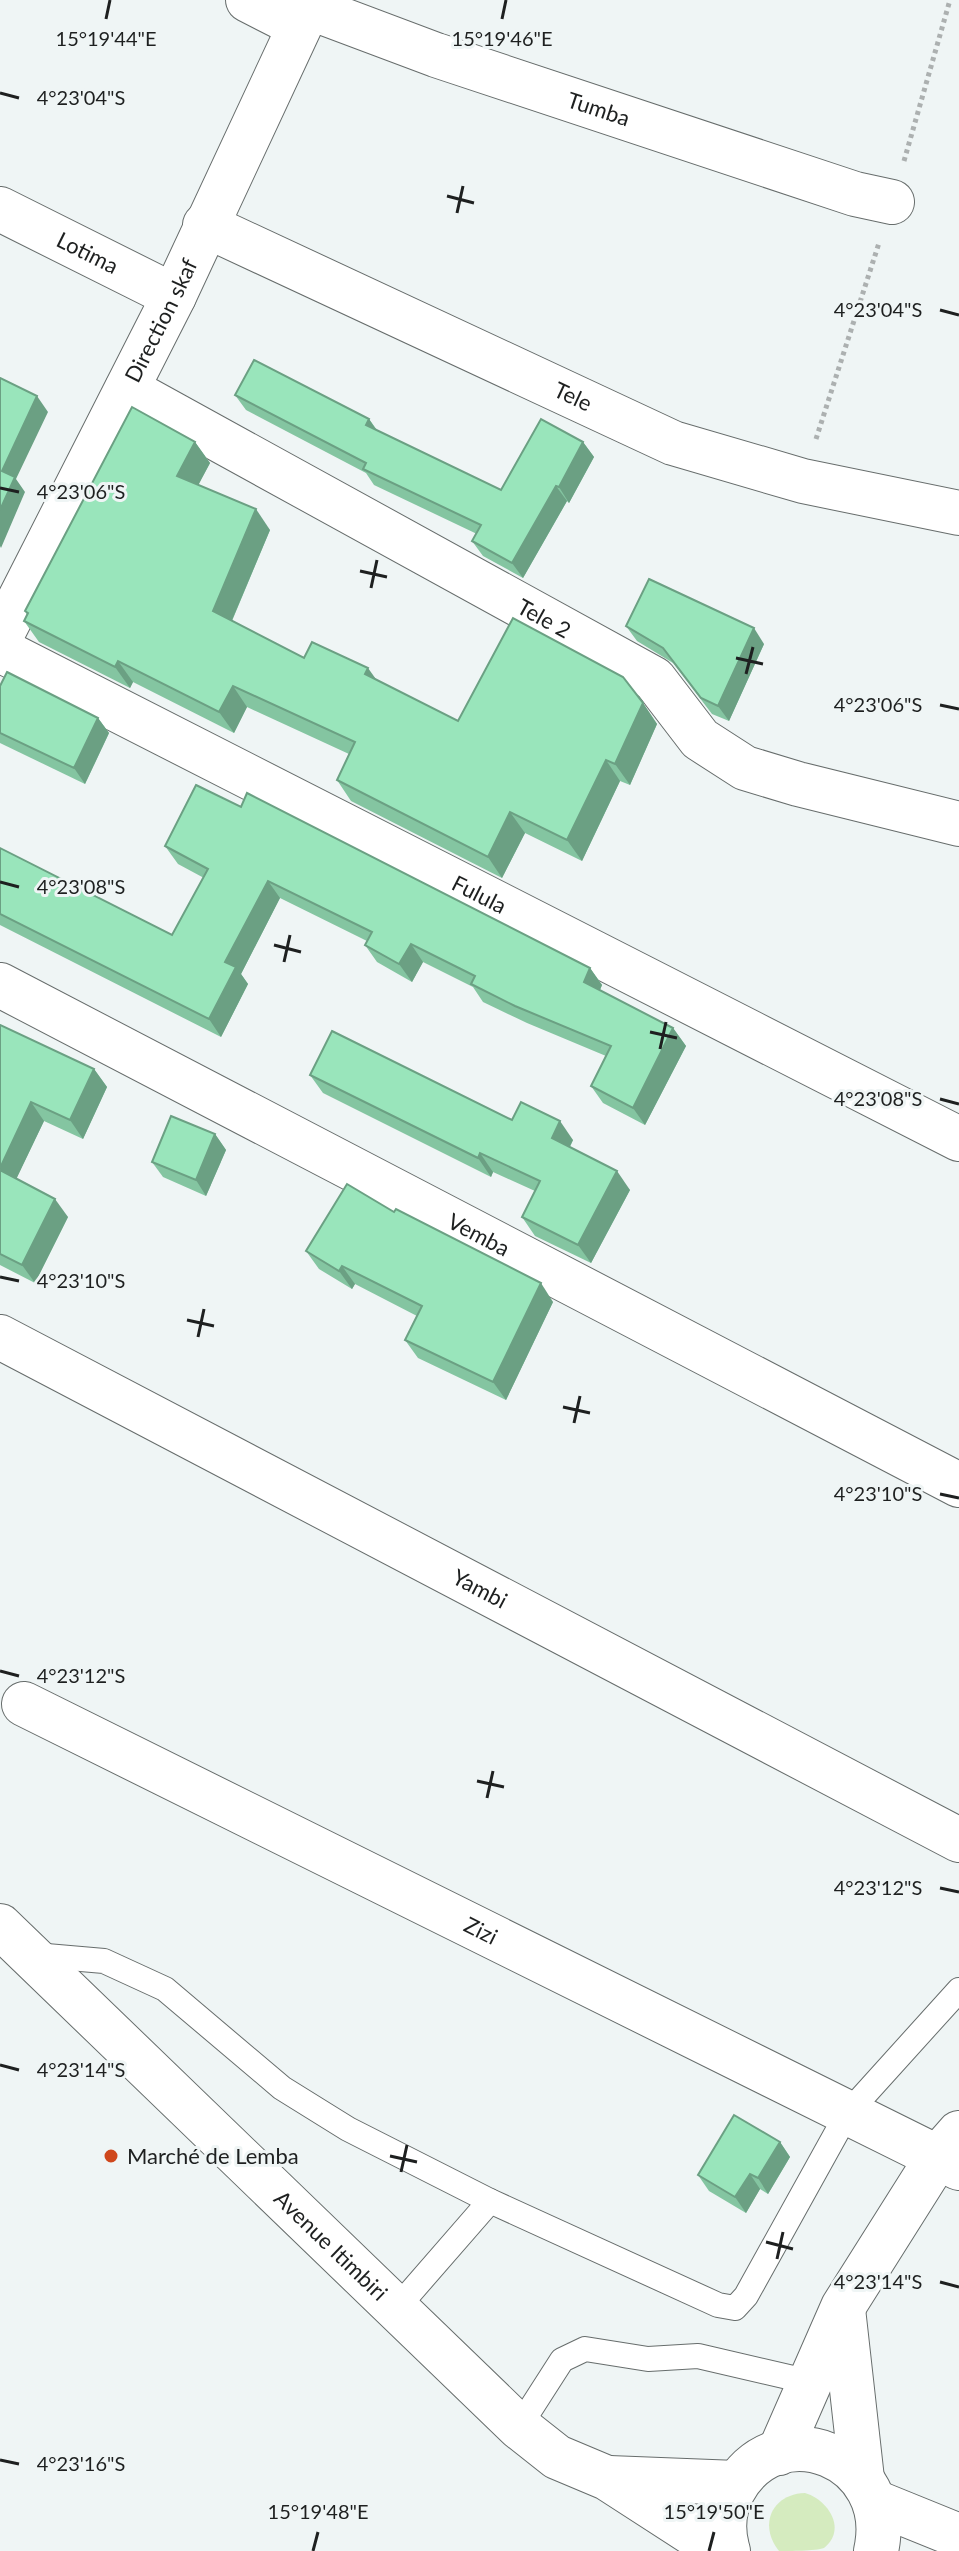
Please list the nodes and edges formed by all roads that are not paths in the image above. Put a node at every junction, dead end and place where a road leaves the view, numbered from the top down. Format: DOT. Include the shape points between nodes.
graph roads {
  1 [pos="248,0"];
  2 [pos="306,11"];
  3 [pos="892,202"];
  4 [pos="0,209"];
  5 [pos="205,225"];
  6 [pos="174,296"];
  7 [pos="127,389"];
  8 [pos="959,513"];
  9 [pos="10,594"];
  10 [pos="0,638"];
  11 [pos="0,650"];
  12 [pos="959,824"];
  13 [pos="0,985"];
  14 [pos="959,1139"];
  15 [pos="0,1337"];
  16 [pos="959,1485"];
  17 [pos="24,1704"];
  18 [pos="959,1840"];
  19 [pos="14,1940"];
  20 [pos="959,1990"];
  21 [pos="847,2114"];
  22 [pos="952,2153"];
  23 [pos="490,2201"];
  24 [pos="843,2307"];
  25 [pos="396,2309"];
  26 [pos="810,2382"];
  27 [pos="519,2427"];
  28 [pos="779,2453"];
  29 [pos="607,2478"];
  30 [pos="737,2483"];
  31 [pos="868,2490"];
  32 [pos="959,2536"];
  33 [pos="720,2551"];
  34 [pos="728,2551"];
  35 [pos="876,2551"];
  1 -- 2 [label="street, Tumba"];
  2 -- 3 [label="street, Tumba"];
  2 -- 5 [label="street, Direction skaf"];
  4 -- 6 [label="street, Lotima"];
  5 -- 6 [label="street, Direction skaf"];
  5 -- 8 [label="street, Tele" via="673,443 803,481"];
  6 -- 7 [label="street, Direction skaf"];
  7 -- 9 [label="street, Direction skaf"];
  7 -- 12 [label="street, Tele 2" via="654,679 700,739 745,768"];
  9 -- 10 [label="street, Direction skaf"];
  11 -- 14 [label="street, Fulula"];
  13 -- 16 [label="street, Vemba"];
  15 -- 18 [label="street, Yambi"];
  17 -- 21 [label="street, Zizi"];
  19 -- 23 [label="lane" via="104,1961 165,1989 282,2088 348,2129"];
  19 -- 25 [label="street, Avenue Itimbiri"];
  20 -- 21 [label="lane"];
  21 -- 22 [label="street, Zizi"];
  21 -- 23 [label="lane" via="735,2308 718,2305"];
  22 -- 24 [label="street"];
  23 -- 25 [label="lane"];
  24 -- 26 [label="street"];
  24 -- 31 [label="street"];
  25 -- 27 [label="street, Avenue Itimbiri"];
  26 -- 27 [label="lane" via="698,2356 648,2359 585,2349 562,2360"];
  26 -- 28 [label="street"];
  27 -- 29 [label="street, Avenue Itimbiri" via="557,2457"];
  28 -- 30 [label="street" via="756,2464"];
  28 -- 31 [label="street" via="825,2453 839,2459"];
  29 -- 30 [label="street"];
  29 -- 33 [label="street"];
  30 -- 34 [label="street" via="725,2512"];
  31 -- 32 [label="street"];
  31 -- 35 [label="street" via="879,2527"];
}
